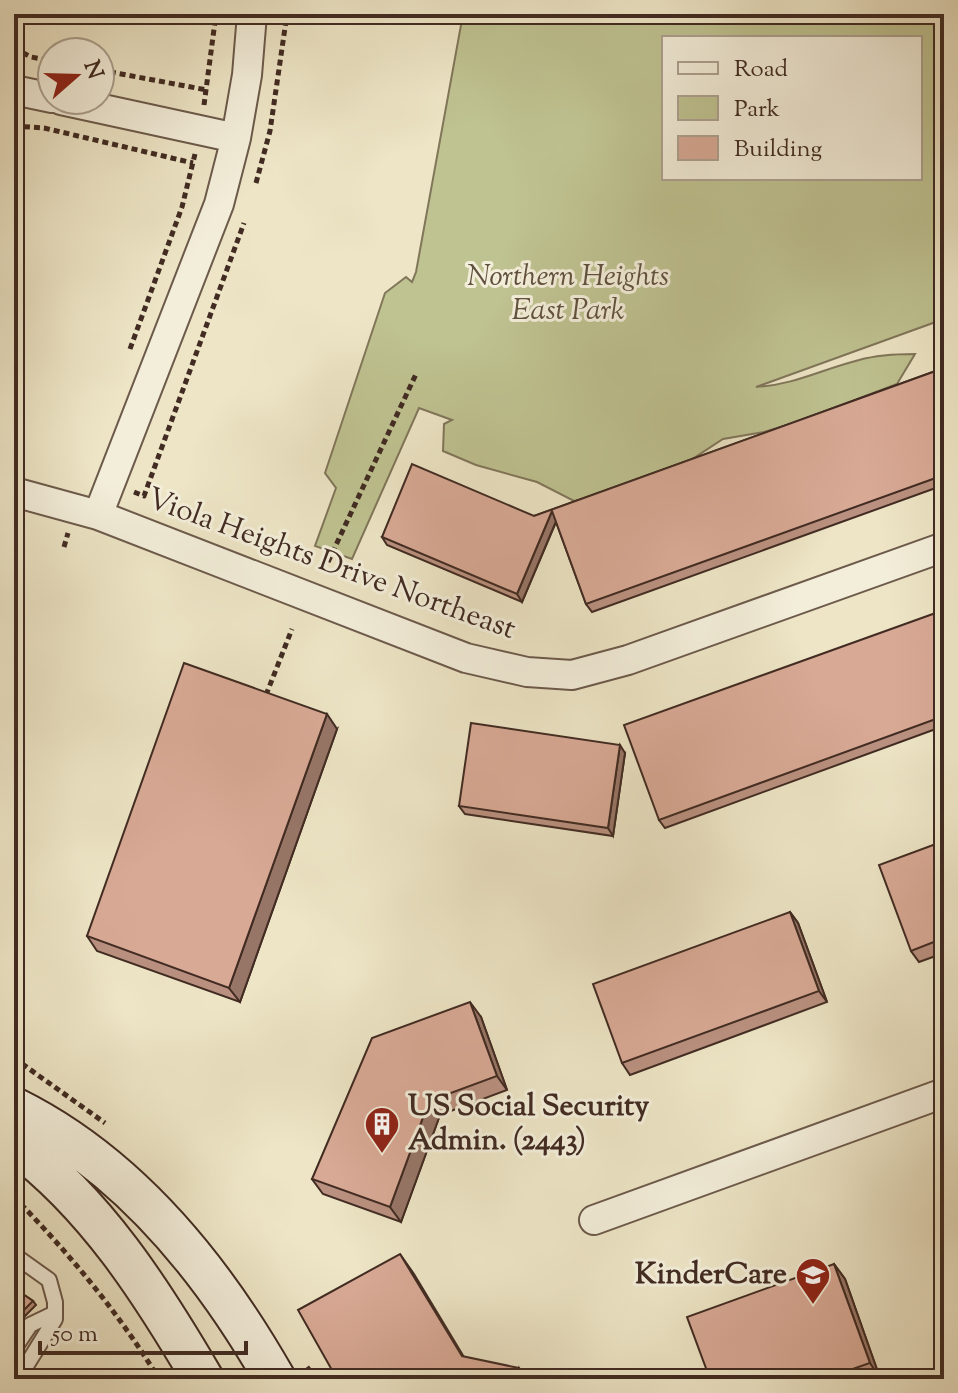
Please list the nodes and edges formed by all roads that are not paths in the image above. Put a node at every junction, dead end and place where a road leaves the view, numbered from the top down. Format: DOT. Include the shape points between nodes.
graph roads {
  1 [pos="252,14"];
  2 [pos="14,90"];
  3 [pos="36,95"];
  4 [pos="116,112"];
  5 [pos="236,138"];
  6 [pos="14,492"];
  7 [pos="98,515"];
  8 [pos="944,547"];
  9 [pos="944,1093"];
  10 [pos="14,1108"];
  11 [pos="14,1143"];
  12 [pos="594,1220"];
  13 [pos="14,1255"];
  14 [pos="55,1313"];
  15 [pos="14,1349"];
  16 [pos="18,1379"];
  17 [pos="203,1379"];
  18 [pos="275,1379"];
  1 -- 5 [label="street"];
  2 -- 3 [label="street"];
  4 -- 5 [label="street"];
  5 -- 7 [label="street" via="219,204"];
  6 -- 7 [label="street, Viola Heights Drive Northeast"];
  7 -- 8 [label="street, Viola Heights Drive Northeast" via="466,658 527,672 572,675 628,660"];
  9 -- 12 [label="street"];
  10 -- 18 [label="main road" via="85,1152 165,1224 230,1306"];
  11 -- 17 [label="main road" via="108,1234"];
  13 -- 14 [label="lane" via="49,1280"];
  14 -- 15 [label="lane" via="30,1325"];
  14 -- 16 [label="lane"];
}
